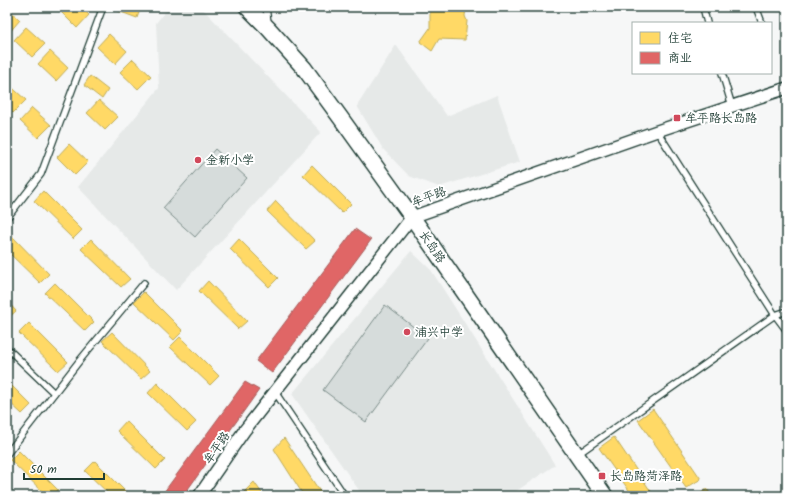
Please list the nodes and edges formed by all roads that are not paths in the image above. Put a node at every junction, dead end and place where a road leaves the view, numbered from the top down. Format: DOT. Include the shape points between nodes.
graph roads {
  1 [pos="103,7"];
  2 [pos="247,7"];
  3 [pos="266,7"];
  4 [pos="703,7"];
  5 [pos="756,7"];
  6 [pos="707,22"];
  7 [pos="762,22"];
  8 [pos="268,28"];
  9 [pos="722,74"];
  10 [pos="787,88"];
  11 [pos="732,106"];
  12 [pos="657,131"];
  13 [pos="412,217"];
  14 [pos="7,218"];
  15 [pos="144,283"];
  16 [pos="787,311"];
  17 [pos="775,315"];
  18 [pos="787,330"];
  19 [pos="7,348"];
  20 [pos="275,392"];
  21 [pos="54,393"];
  22 [pos="7,454"];
  23 [pos="576,455"];
  24 [pos="199,496"];
  25 [pos="344,496"];
  26 [pos="604,496"];
  1 -- 14 [label="lane" via="41,174"];
  2 -- 8 [label="street, 长岛路"];
  3 -- 8 [label="lane"];
  4 -- 6 [label="lane"];
  5 -- 7 [label="lane"];
  8 -- 13 [label="street, 长岛路" via="304,68"];
  9 -- 11 [label="lane"];
  10 -- 11 [label="street, 牟平路"];
  11 -- 12 [label="street, 牟平路"];
  12 -- 13 [label="street, 牟平路"];
  12 -- 17 [label="lane"];
  13 -- 20 [label="street, 牟平路"];
  13 -- 23 [label="street, 长岛路"];
  15 -- 21 [label="lane"];
  16 -- 17 [label="lane"];
  17 -- 18 [label="lane"];
  17 -- 23 [label="lane"];
  19 -- 21 [label="lane"];
  20 -- 24 [label="street, 牟平路" via="244,431"];
  20 -- 25 [label="lane"];
  21 -- 22 [label="lane"];
  23 -- 26 [label="street, 长岛路"];
}
